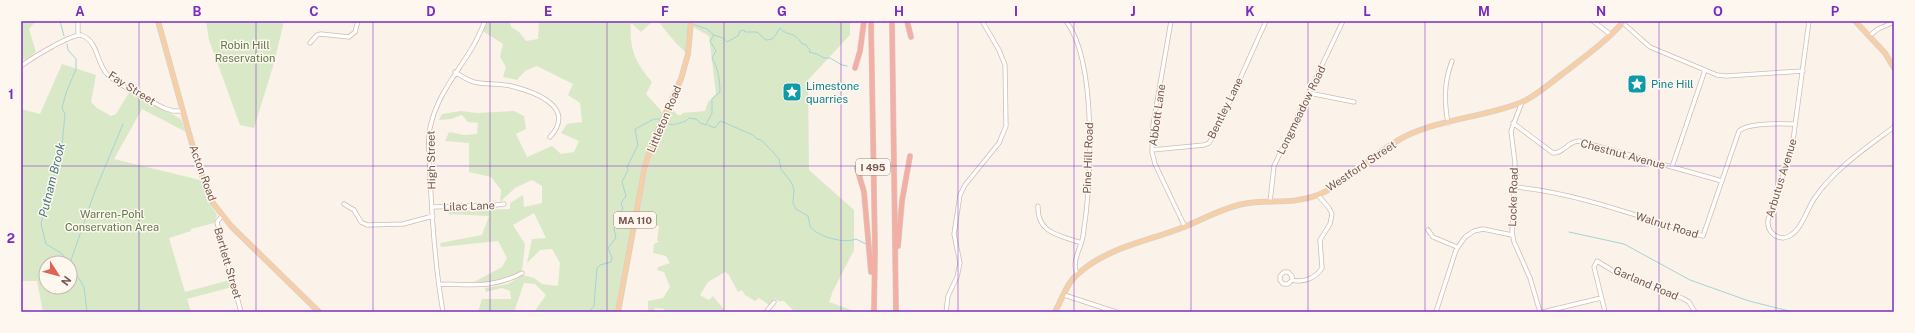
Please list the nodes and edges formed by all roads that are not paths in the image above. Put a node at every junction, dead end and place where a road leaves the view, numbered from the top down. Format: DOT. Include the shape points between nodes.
graph roads {
  1 [pos="78,21"];
  2 [pos="158,21"];
  3 [pos="358,21"];
  4 [pos="485,21"];
  5 [pos="691,21"];
  6 [pos="864,21"];
  7 [pos="871,21"];
  8 [pos="892,21"];
  9 [pos="907,21"];
  10 [pos="982,21"];
  11 [pos="1066,21"];
  12 [pos="1171,21"];
  13 [pos="1266,21"];
  14 [pos="1343,21"];
  15 [pos="1593,21"];
  16 [pos="1809,21"];
  17 [pos="1855,21"];
  18 [pos="1623,22"];
  19 [pos="1894,22"];
  20 [pos="78,35"];
  21 [pos="1611,35"];
  22 [pos="1869,36"];
  23 [pos="911,37"];
  24 [pos="310,43"];
  25 [pos="1452,61"];
  26 [pos="21,66"];
  27 [pos="855,68"];
  28 [pos="1894,68"];
  29 [pos="1705,70"];
  30 [pos="1803,71"];
  31 [pos="455,72"];
  32 [pos="1309,93"];
  33 [pos="1354,102"];
  34 [pos="1522,102"];
  35 [pos="183,111"];
  36 [pos="1448,122"];
  37 [pos="1513,123"];
  38 [pos="1795,124"];
  39 [pos="1894,127"];
  40 [pos="550,137"];
  41 [pos="1152,150"];
  42 [pos="910,156"];
  43 [pos="1672,167"];
  44 [pos="857,168"];
  45 [pos="1722,181"];
  46 [pos="1514,187"];
  47 [pos="1318,195"];
  48 [pos="1270,202"];
  49 [pos="344,204"];
  50 [pos="504,204"];
  51 [pos="1038,206"];
  52 [pos="432,207"];
  53 [pos="222,216"];
  54 [pos="433,216"];
  55 [pos="1185,227"];
  56 [pos="1428,230"];
  57 [pos="1512,235"];
  58 [pos="1081,243"];
  59 [pos="1457,246"];
  60 [pos="896,272"];
  61 [pos="522,273"];
  62 [pos="1077,274"];
  63 [pos="1292,280"];
  64 [pos="439,284"];
  65 [pos="1064,295"];
  66 [pos="1602,298"];
  67 [pos="774,302"];
  68 [pos="874,310"];
  69 [pos="241,312"];
  70 [pos="318,312"];
  71 [pos="443,312"];
  72 [pos="618,312"];
  73 [pos="766,312"];
  74 [pos="896,312"];
  75 [pos="946,312"];
  76 [pos="1055,312"];
  77 [pos="1116,312"];
  78 [pos="1436,312"];
  79 [pos="1542,312"];
  80 [pos="1605,312"];
  81 [pos="1695,312"];
  1 -- 20 [label="street"];
  2 -- 35 [label="main road, Acton Road"];
  3 -- 24 [label="street" via="355,32 349,37 319,34"];
  4 -- 31 [label="street, High Street" via="471,49"];
  5 -- 72 [label="main road, Littleton Road / MA 110" via="688,54 681,79 645,166"];
  6 -- 27 [label="highway"];
  7 -- 68 [label="highway, I 495"];
  8 -- 60 [label="highway, I 495"];
  9 -- 23 [label="highway"];
  10 -- 75 [label="street" via="1000,50 1005,65 1005,127 999,143 966,183 960,195 954,234 960,266 948,296"];
  11 -- 58 [label="street, Pine Hill Road" via="1078,44 1087,96 1090,135"];
  12 -- 41 [label="street, Abbott Lane" via="1153,125"];
  13 -- 41 [label="street, Bentley Lane" via="1217,130 1209,142 1204,145"];
  14 -- 32 [label="street, Longmeadow Road"];
  15 -- 21 [label="street"];
  16 -- 30 [label="street, Arbutus Avenue"];
  17 -- 22 [label="main road"];
  18 -- 21 [label="main road, Westford Street"];
  18 -- 29 [label="street" via="1650,47"];
  19 -- 22 [label="street"];
  20 -- 26 [label="street"];
  20 -- 35 [label="street, Fay Street" via="85,36 91,41 102,67 111,78 164,108"];
  21 -- 34 [label="main road, Westford Street" via="1588,55"];
  22 -- 28 [label="main road" via="1885,53"];
  25 -- 36 [label="street" via="1444,102"];
  29 -- 30 [label="street" via="1726,76"];
  29 -- 43 [label="street"];
  30 -- 38 [label="street, Arbutus Avenue"];
  31 -- 40 [label="street" via="472,81 510,86 552,103 558,112 559,121 557,129"];
  31 -- 52 [label="street, High Street" via="430,127"];
  32 -- 33 [label="street"];
  32 -- 48 [label="street, Longmeadow Road" via="1274,166"];
  34 -- 36 [label="main road, Westford Street"];
  34 -- 37 [label="street, Locke Road"];
  35 -- 53 [label="main road, Acton Road" via="206,188"];
  36 -- 47 [label="main road, Westford Street" via="1401,139"];
  37 -- 43 [label="street, Chestnut Avenue" via="1553,153 1557,153 1572,142 1579,141"];
  37 -- 46 [label="street, Locke Road" via="1511,134 1515,163"];
  38 -- 39 [label="street, Arbutus Avenue" via="1790,154 1768,220 1770,232 1781,238 1795,233 1814,199 1832,177"];
  38 -- 45 [label="street, Walnut Road" via="1756,125 1742,129 1736,139"];
  41 -- 55 [label="street, Abbott Lane" via="1155,164"];
  42 -- 60 [label="highway" via="902,201"];
  43 -- 45 [label="street, Chestnut Avenue"];
  44 -- 68 [label="highway" via="864,192"];
  45 -- 46 [label="street, Walnut Road" via="1703,236 1573,197"];
  46 -- 57 [label="street, Locke Road"];
  47 -- 48 [label="main road, Westford Street" via="1288,202"];
  47 -- 63 [label="street" via="1332,214 1330,224 1320,240 1322,268 1307,280"];
  48 -- 55 [label="main road, Westford Street" via="1231,206"];
  49 -- 54 [label="street" via="354,210 361,222 367,225 403,224"];
  50 -- 52 [label="street, Lilac Lane"];
  51 -- 58 [label="street" via="1039,220 1044,228"];
  52 -- 54 [label="street, High Street"];
  53 -- 69 [label="street, Bartlett Street" via="216,222"];
  53 -- 70 [label="main road, Acton Road"];
  54 -- 64 [label="street, High Street"];
  55 -- 62 [label="main road, Westford Street" via="1102,257"];
  56 -- 59 [label="street" via="1433,237"];
  57 -- 59 [label="street" via="1488,229 1479,230 1465,237"];
  57 -- 79 [label="street, Locke Road"];
  58 -- 62 [label="street, Pine Hill Road" via="1075,263"];
  59 -- 78 [label="street"];
  60 -- 74 [label="highway, I 495"];
  61 -- 64 [label="street" via="500,283 472,286"];
  62 -- 65 [label="main road, Westford Street"];
  64 -- 71 [label="street, High Street"];
  65 -- 76 [label="main road, Westford Street"];
  65 -- 77 [label="street"];
  66 -- 79 [label="street"];
  66 -- 80 [label="street, Garland Road"];
  66 -- 81 [label="street, Garland Road" via="1594,268 1597,261 1620,274 1682,298 1689,302"];
  67 -- 73 [label="street"];
}
